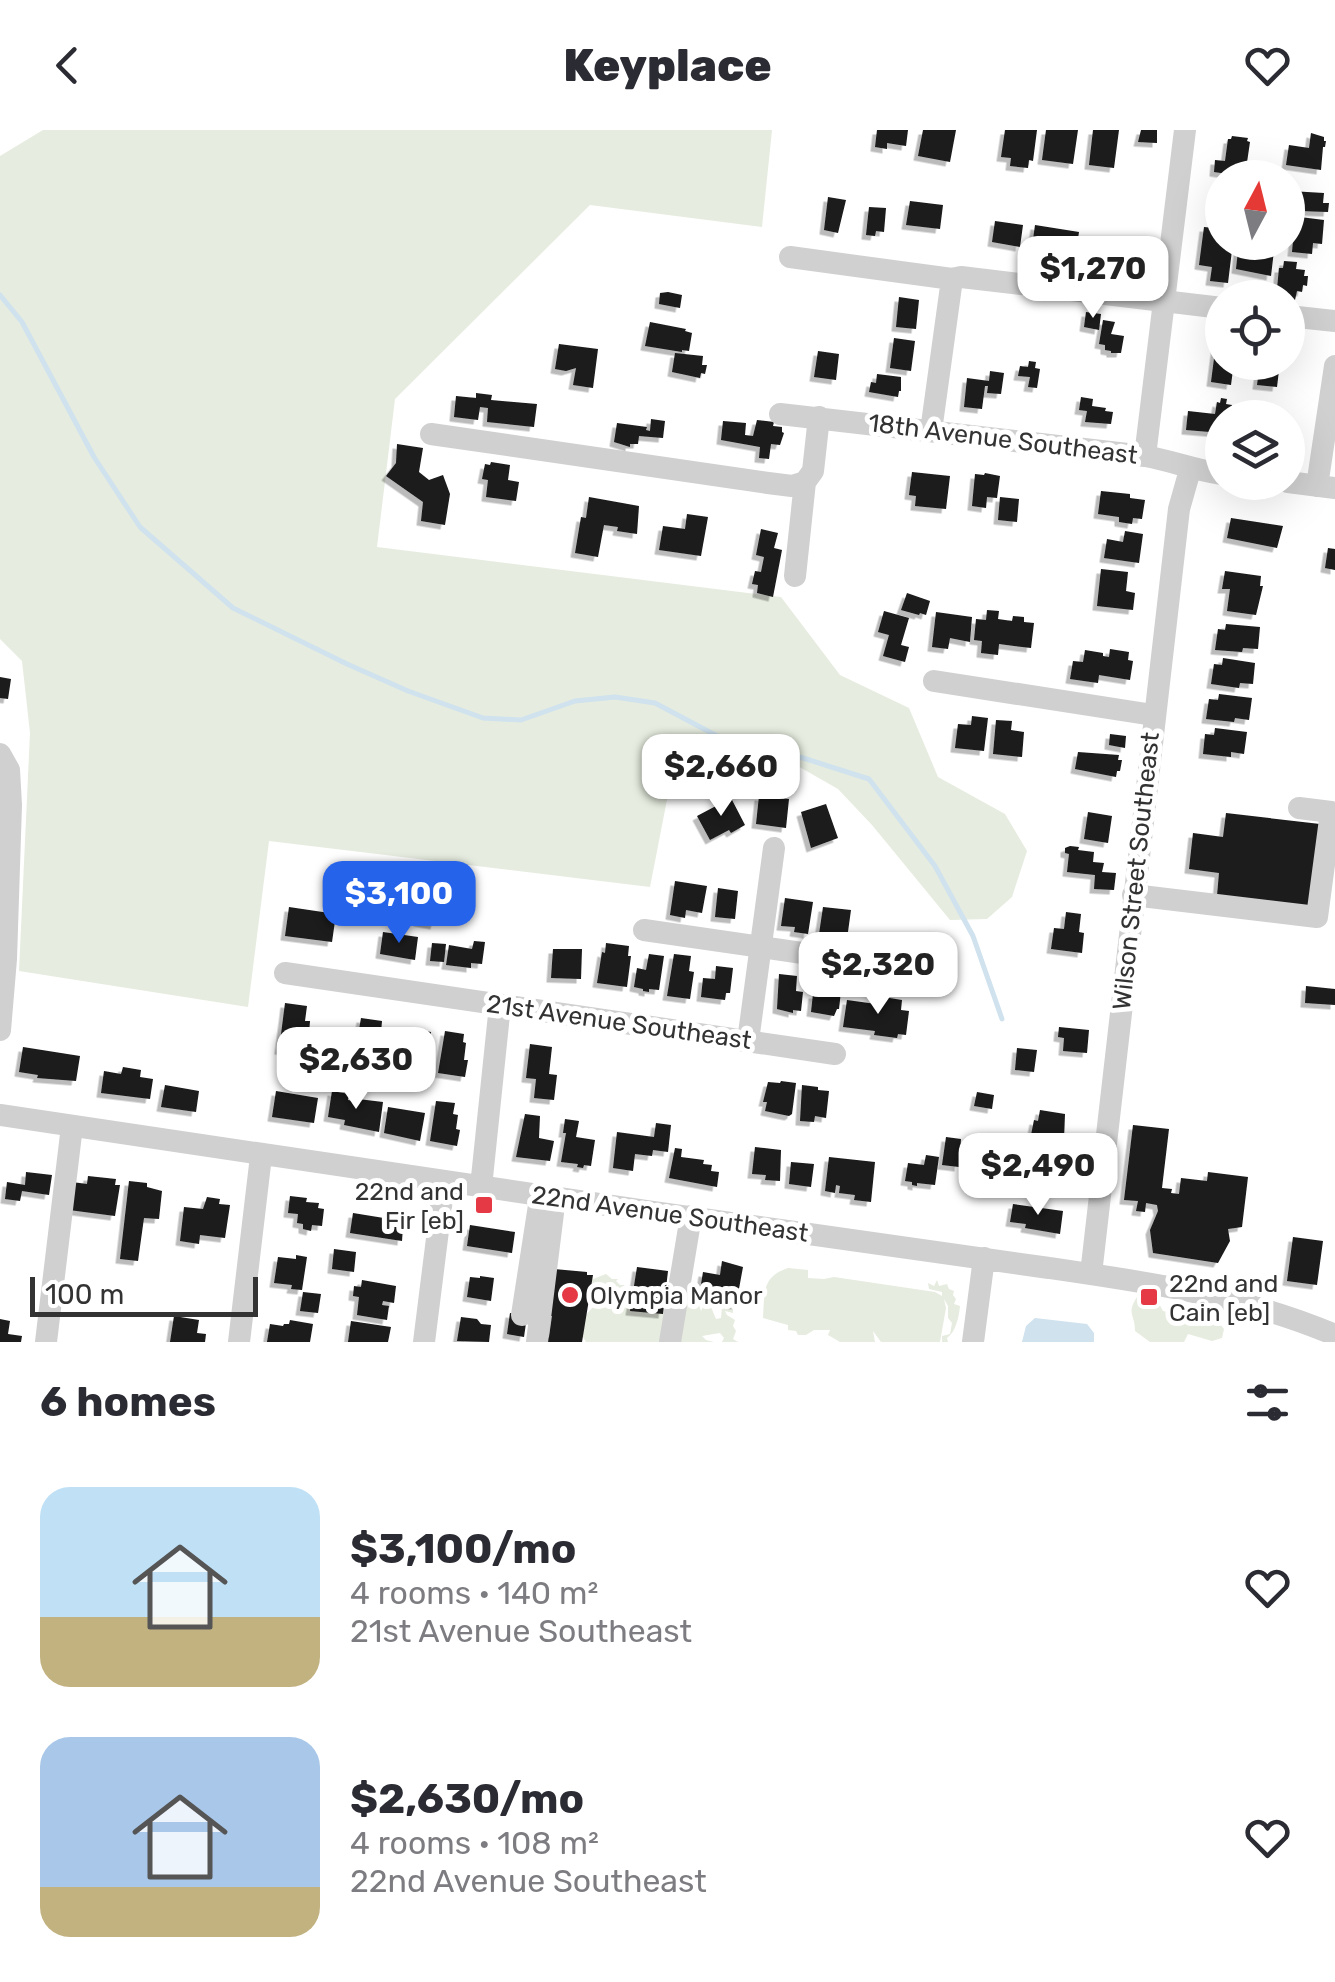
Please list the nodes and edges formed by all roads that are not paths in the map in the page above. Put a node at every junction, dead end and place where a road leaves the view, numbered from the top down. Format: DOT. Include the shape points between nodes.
graph roads {
  1 [pos="1184,130"];
  2 [pos="790,257"];
  3 [pos="952,279"];
  4 [pos="1165,301"];
  5 [pos="1205,306"];
  6 [pos="1305,318"];
  7 [pos="1335,321"];
  8 [pos="1335,366"];
  9 [pos="780,414"];
  10 [pos="819,418"];
  11 [pos="931,431"];
  12 [pos="431,434"];
  13 [pos="1144,456"];
  14 [pos="1190,470"];
  15 [pos="1205,472"];
  16 [pos="806,482"];
  17 [pos="1326,487"];
  18 [pos="796,576"];
  19 [pos="934,682"];
  20 [pos="1154,716"];
  21 [pos="0,754"];
  22 [pos="1299,808"];
  23 [pos="774,848"];
  24 [pos="1133,895"];
  25 [pos="644,930"];
  26 [pos="761,948"];
  27 [pos="844,960"];
  28 [pos="285,973"];
  29 [pos="500,1004"];
  30 [pos="0,1030"];
  31 [pos="748,1041"];
  32 [pos="835,1054"];
  33 [pos="0,1115"];
  34 [pos="0,1125"];
  35 [pos="72,1126"];
  36 [pos="261,1156"];
  37 [pos="444,1183"];
  38 [pos="480,1188"];
  39 [pos="547,1196"];
  40 [pos="691,1216"];
  41 [pos="984,1258"];
  42 [pos="1091,1274"];
  43 [pos="522,1315"];
  44 [pos="1335,1336"];
  45 [pos="46,1342"];
  46 [pos="239,1342"];
  47 [pos="424,1342"];
  48 [pos="538,1342"];
  49 [pos="670,1342"];
  50 [pos="973,1342"];
  1 -- 4 [label="street"];
  2 -- 3 [label="street"];
  3 -- 4 [label="street"];
  3 -- 11 [label="street"];
  4 -- 5 [label="street"];
  4 -- 13 [label="street"];
  6 -- 7 [label="street"];
  8 -- 17 [label="street"];
  9 -- 10 [label="street, 18th Avenue Southeast"];
  10 -- 11 [label="street, 18th Avenue Southeast"];
  10 -- 16 [label="street"];
  11 -- 13 [label="street, 18th Avenue Southeast"];
  12 -- 16 [label="street" via="768,484"];
  13 -- 14 [label="street, 18th Avenue Southeast"];
  14 -- 15 [label="street, 18th Avenue Southeast"];
  14 -- 20 [label="street, Wilson Street Southeast" via="1180,498"];
  16 -- 18 [label="street"];
  19 -- 20 [label="street"];
  20 -- 24 [label="street, Wilson Street Southeast"];
  21 -- 30 [label="street" via="9,770 11,805"];
  22 -- 24 [label="street" via="1331,812 1317,917"];
  23 -- 26 [label="street"];
  24 -- 42 [label="street, Wilson Street Southeast"];
  25 -- 26 [label="street"];
  26 -- 27 [label="street"];
  26 -- 31 [label="street"];
  28 -- 29 [label="street, 21st Avenue Southeast"];
  29 -- 31 [label="street, 21st Avenue Southeast"];
  29 -- 38 [label="street"];
  31 -- 32 [label="street, 21st Avenue Southeast"];
  33 -- 34 [label="street"];
  33 -- 35 [label="street, 22nd Avenue Southeast"];
  35 -- 36 [label="street, 22nd Avenue Southeast"];
  35 -- 45 [label="street"];
  36 -- 37 [label="street, 22nd Avenue Southeast"];
  36 -- 46 [label="street"];
  37 -- 38 [label="street, 22nd Avenue Southeast"];
  37 -- 47 [label="street"];
  38 -- 39 [label="street, 22nd Avenue Southeast"];
  39 -- 40 [label="street, 22nd Avenue Southeast"];
  39 -- 43 [label="street"];
  39 -- 48 [label="street"];
  40 -- 41 [label="street, 22nd Avenue Southeast"];
  40 -- 49 [label="street"];
  41 -- 42 [label="street, 22nd Avenue Southeast"];
  41 -- 50 [label="street"];
  42 -- 44 [label="street, 22nd Avenue Southeast" via="1237,1301"];
}
